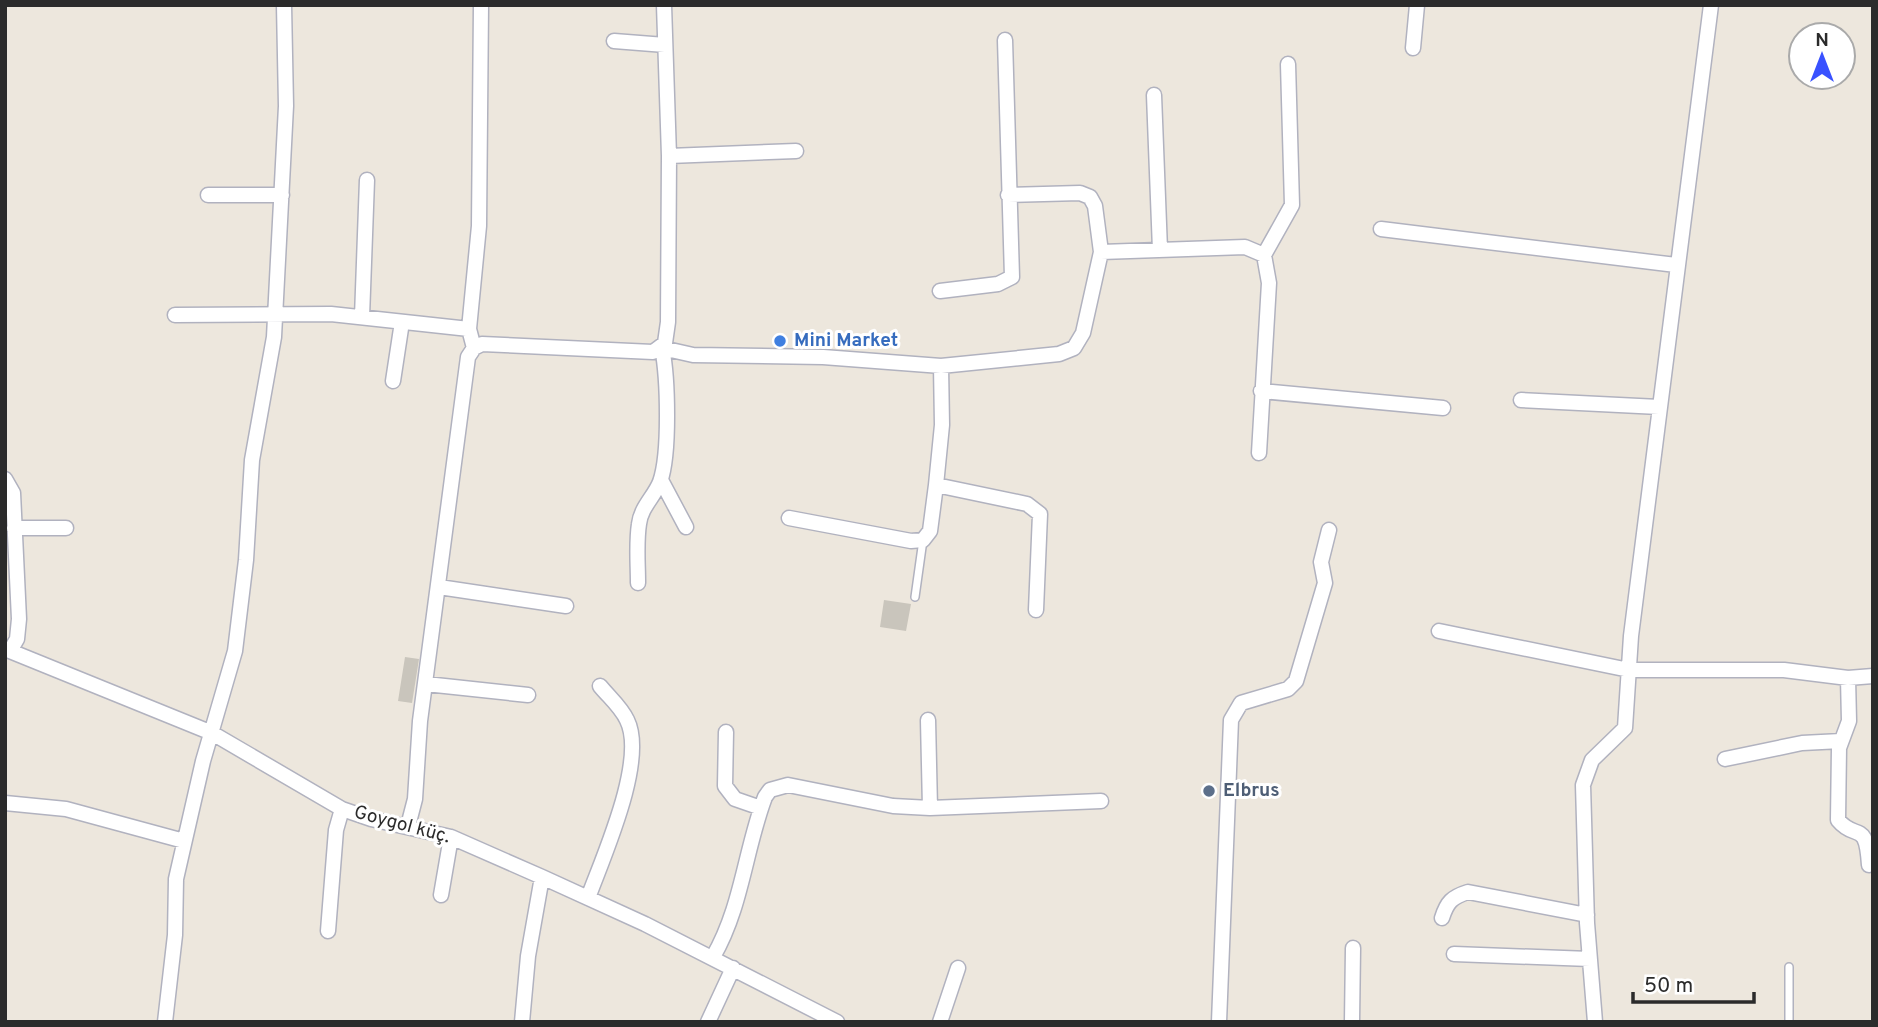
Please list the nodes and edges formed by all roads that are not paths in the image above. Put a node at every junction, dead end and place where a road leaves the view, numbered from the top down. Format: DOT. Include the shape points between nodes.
graph roads {
  1 [pos="284,5"];
  2 [pos="481,5"];
  3 [pos="664,5"];
  4 [pos="1417,5"];
  5 [pos="1711,5"];
  6 [pos="1004,40"];
  7 [pos="614,41"];
  8 [pos="665,45"];
  9 [pos="1413,48"];
  10 [pos="1288,64"];
  11 [pos="1154,95"];
  12 [pos="796,151"];
  13 [pos="669,156"];
  14 [pos="367,180"];
  15 [pos="208,195"];
  16 [pos="282,195"];
  17 [pos="1008,195"];
  18 [pos="1381,229"];
  19 [pos="1160,250"];
  20 [pos="1101,252"];
  21 [pos="1264,255"];
  22 [pos="1676,265"];
  23 [pos="940,291"];
  24 [pos="276,313"];
  25 [pos="175,315"];
  26 [pos="362,317"];
  27 [pos="402,322"];
  28 [pos="469,329"];
  29 [pos="474,348"];
  30 [pos="662,348"];
  31 [pos="941,366"];
  32 [pos="393,382"];
  33 [pos="1261,391"];
  34 [pos="1521,400"];
  35 [pos="1659,407"];
  36 [pos="1443,408"];
  37 [pos="1259,453"];
  38 [pos="5,479"];
  39 [pos="661,480"];
  40 [pos="936,485"];
  41 [pos="789,517"];
  42 [pos="685,527"];
  43 [pos="14,528"];
  44 [pos="66,528"];
  45 [pos="1329,530"];
  46 [pos="923,540"];
  47 [pos="638,583"];
  48 [pos="439,587"];
  49 [pos="915,597"];
  50 [pos="565,606"];
  51 [pos="1036,610"];
  52 [pos="1438,631"];
  53 [pos="8,650"];
  54 [pos="1629,670"];
  55 [pos="1873,676"];
  56 [pos="1848,678"];
  57 [pos="426,684"];
  58 [pos="600,686"];
  59 [pos="528,695"];
  60 [pos="928,720"];
  61 [pos="726,732"];
  62 [pos="212,733"];
  63 [pos="1841,741"];
  64 [pos="1725,759"];
  65 [pos="1101,801"];
  66 [pos="5,803"];
  67 [pos="761,808"];
  68 [pos="930,808"];
  69 [pos="342,809"];
  70 [pos="408,826"];
  71 [pos="451,837"];
  72 [pos="184,841"];
  73 [pos="1869,865"];
  74 [pos="542,877"];
  75 [pos="441,895"];
  76 [pos="588,898"];
  77 [pos="1587,915"];
  78 [pos="1442,918"];
  79 [pos="328,931"];
  80 [pos="1353,948"];
  81 [pos="1454,954"];
  82 [pos="713,957"];
  83 [pos="1590,959"];
  84 [pos="1788,967"];
  85 [pos="733,968"];
  86 [pos="958,968"];
  87 [pos="165,1022"];
  88 [pos="522,1022"];
  89 [pos="708,1022"];
  90 [pos="836,1022"];
  91 [pos="940,1022"];
  92 [pos="1219,1022"];
  93 [pos="1352,1022"];
  94 [pos="1595,1022"];
  95 [pos="1788,1022"];
  1 -- 16 [label="street"];
  2 -- 28 [label="street" via="480,226"];
  3 -- 8 [label="street"];
  4 -- 9 [label="street"];
  5 -- 22 [label="street"];
  6 -- 17 [label="street"];
  7 -- 8 [label="street"];
  8 -- 13 [label="street"];
  10 -- 21 [label="street" via="1292,205"];
  11 -- 19 [label="street"];
  12 -- 13 [label="street"];
  13 -- 30 [label="street" via="668,322"];
  14 -- 26 [label="street"];
  15 -- 16 [label="street"];
  16 -- 24 [label="street"];
  17 -- 20 [label="street" via="1080,193 1090,197"];
  17 -- 23 [label="street" via="1012,277 998,284"];
  18 -- 22 [label="street"];
  19 -- 20 [label="street"];
  19 -- 21 [label="street" via="1245,247"];
  20 -- 31 [label="street" via="1083,332 1074,348 1059,354"];
  21 -- 33 [label="street" via="1269,283"];
  22 -- 35 [label="street"];
  24 -- 25 [label="street"];
  24 -- 26 [label="street"];
  24 -- 62 [label="street" via="252,460 239,632"];
  26 -- 27 [label="street"];
  27 -- 28 [label="street"];
  27 -- 32 [label="street"];
  28 -- 29 [label="street"];
  29 -- 30 [label="street" via="495,343 640,352"];
  29 -- 48 [label="street" via="467,367"];
  30 -- 31 [label="street" via="693,355 823,357"];
  30 -- 39 [label="street" via="667,386"];
  31 -- 40 [label="street"];
  33 -- 36 [label="street"];
  33 -- 37 [label="street"];
  34 -- 35 [label="street"];
  35 -- 54 [label="street"];
  38 -- 43 [label="street" via="13,493"];
  39 -- 42 [label="street"];
  39 -- 47 [label="street" via="642,510"];
  40 -- 46 [label="street" via="930,531"];
  40 -- 51 [label="street" via="1027,504 1040,514"];
  41 -- 46 [label="street"];
  43 -- 44 [label="street"];
  43 -- 53 [label="street" via="19,619 17,639"];
  45 -- 92 [label="street" via="1321,562 1325,583 1296,681 1288,689 1241,703 1231,720"];
  46 -- 49 [label="lane"];
  48 -- 50 [label="street"];
  48 -- 57 [label="street"];
  52 -- 54 [label="street"];
  53 -- 62 [label="street, Goygol küç."];
  54 -- 56 [label="street" via="1784,670"];
  54 -- 77 [label="street" via="1625,728 1592,761 1583,785"];
  55 -- 56 [label="street"];
  56 -- 63 [label="street" via="1849,721"];
  57 -- 59 [label="street"];
  57 -- 70 [label="street" via="415,799"];
  58 -- 76 [label="street" via="623,712 632,737 624,797"];
  60 -- 68 [label="street"];
  61 -- 67 [label="street" via="725,786 735,799"];
  62 -- 69 [label="street, Goygol küç."];
  62 -- 72 [label="street"];
  63 -- 64 [label="street" via="1802,743"];
  63 -- 73 [label="street" via="1838,820 1865,837"];
  65 -- 68 [label="street"];
  66 -- 72 [label="street" via="66,809"];
  67 -- 68 [label="street" via="770,790 788,785 874,804"];
  67 -- 82 [label="street" via="742,884"];
  69 -- 70 [label="street, Goygol küç."];
  69 -- 79 [label="street" via="336,830"];
  70 -- 71 [label="street, Goygol küç."];
  71 -- 74 [label="street, Goygol küç."];
  71 -- 75 [label="street"];
  72 -- 87 [label="street" via="176,879"];
  74 -- 76 [label="street, Goygol küç."];
  74 -- 88 [label="street"];
  76 -- 82 [label="street, Goygol küç."];
  77 -- 78 [label="street" via="1468,892 1453,897"];
  77 -- 83 [label="street"];
  80 -- 93 [label="street"];
  81 -- 83 [label="street"];
  82 -- 85 [label="street, Goygol küç."];
  83 -- 94 [label="street"];
  84 -- 95 [label="lane"];
  85 -- 89 [label="street"];
  85 -- 90 [label="street, Goygol küç."];
  86 -- 91 [label="street"];
}
